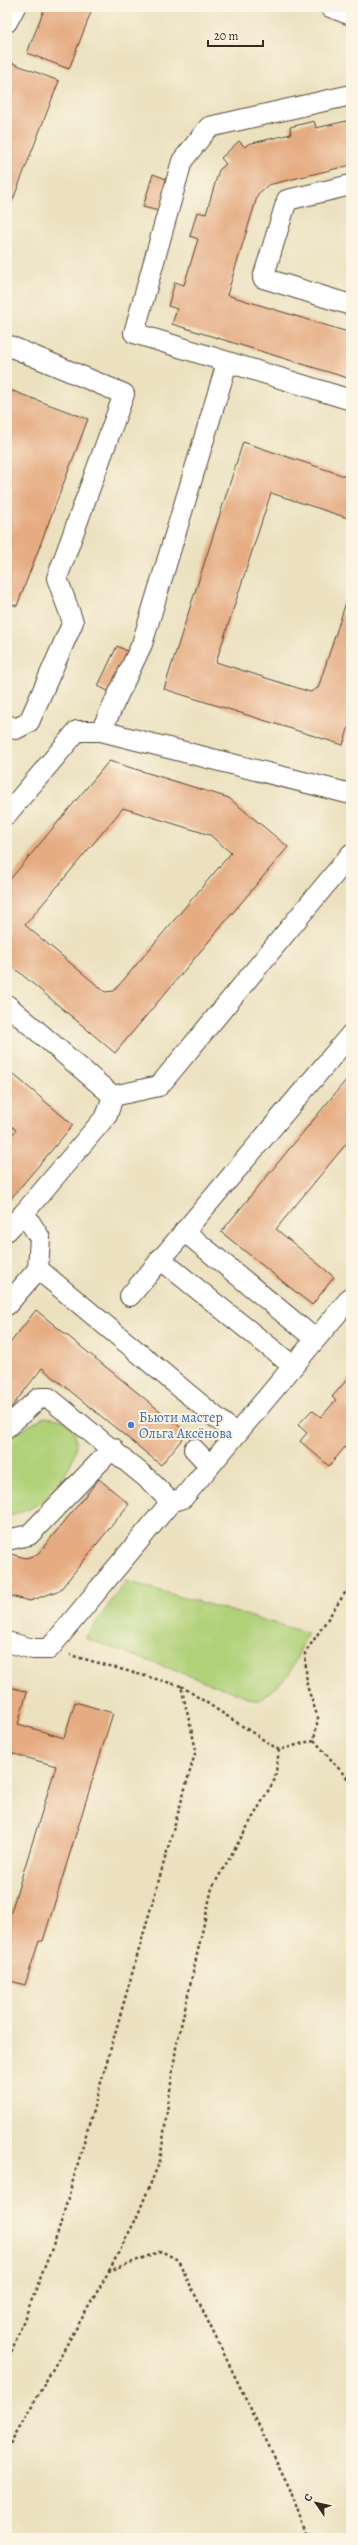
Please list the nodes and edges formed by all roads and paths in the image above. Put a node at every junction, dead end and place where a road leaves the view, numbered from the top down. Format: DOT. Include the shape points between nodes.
graph roads {
  1 [pos="15,7"];
  2 [pos="330,7"];
  3 [pos="351,15"];
  4 [pos="7,22"];
  5 [pos="351,95"];
  6 [pos="351,185"];
  7 [pos="351,305"];
  8 [pos="7,345"];
  9 [pos="227,363"];
  10 [pos="351,400"];
  11 [pos="7,726"];
  12 [pos="101,731"];
  13 [pos="351,794"];
  14 [pos="7,814"];
  15 [pos="351,854"];
  16 [pos="7,1006"];
  17 [pos="351,1034"];
  18 [pos="113,1096"];
  19 [pos="24,1213"];
  20 [pos="7,1231"];
  21 [pos="184,1231"];
  22 [pos="160,1259"];
  23 [pos="38,1269"];
  24 [pos="130,1296"];
  25 [pos="351,1297"];
  26 [pos="7,1305"];
  27 [pos="315,1339"];
  28 [pos="292,1366"];
  29 [pos="7,1427"];
  30 [pos="236,1434"];
  31 [pos="113,1448"];
  32 [pos="194,1449"];
  33 [pos="210,1466"];
  34 [pos="171,1502"];
  35 [pos="7,1540"];
  36 [pos="351,1584"];
  37 [pos="7,1642"];
  38 [pos="48,1649"];
  39 [pos="181,1686"];
  40 [pos="314,1740"];
  41 [pos="279,1750"];
  42 [pos="351,1786"];
  43 [pos="108,2271"];
  44 [pos="7,2363"];
  45 [pos="7,2449"];
  46 [pos="307,2538"];
  1 -- 4 [label="lane"];
  2 -- 3 [label="lane"];
  5 -- 9 [label="lane" via="209,127 182,161 134,333"];
  6 -- 7 [label="lane" via="287,200 263,278"];
  8 -- 11 [label="lane" via="124,394 57,578 73,622 29,722 16,729"];
  9 -- 10 [label="lane"];
  9 -- 12 [label="lane" via="142,644"];
  12 -- 13 [label="lane"];
  12 -- 14 [label="lane" via="77,731"];
  15 -- 18 [label="lane" via="159,1086"];
  16 -- 18 [label="lane"];
  17 -- 21 [label="lane"];
  18 -- 19 [label="lane" via="107,1115"];
  19 -- 20 [label="lane"];
  19 -- 23 [label="lane" via="40,1238"];
  21 -- 22 [label="lane"];
  21 -- 27 [label="lane"];
  22 -- 24 [label="lane"];
  22 -- 28 [label="lane"];
  23 -- 26 [label="lane"];
  23 -- 30 [label="lane"];
  25 -- 27 [label="lane"];
  27 -- 28 [label="lane"];
  28 -- 30 [label="lane"];
  29 -- 31 [label="lane" via="44,1396"];
  30 -- 33 [label="lane"];
  31 -- 34 [label="lane"];
  31 -- 35 [label="lane" via="29,1535"];
  32 -- 33 [label="lane"];
  33 -- 34 [label="lane" via="183,1498"];
  34 -- 38 [label="lane"];
  36 -- 40 [label="path" via="305,1653 306,1686 318,1718"];
  37 -- 38 [label="lane" via="34,1649"];
  38 -- 39 [label="path"];
  39 -- 41 [label="path"];
  39 -- 44 [label="path" via="196,1750 58,2232"];
  40 -- 41 [label="path"];
  40 -- 42 [label="path"];
  41 -- 43 [label="path" via="275,1779 212,1888 176,2048 160,2161 136,2219"];
  43 -- 45 [label="path"];
  43 -- 46 [label="path" via="161,2251 178,2260 290,2489"];
}
